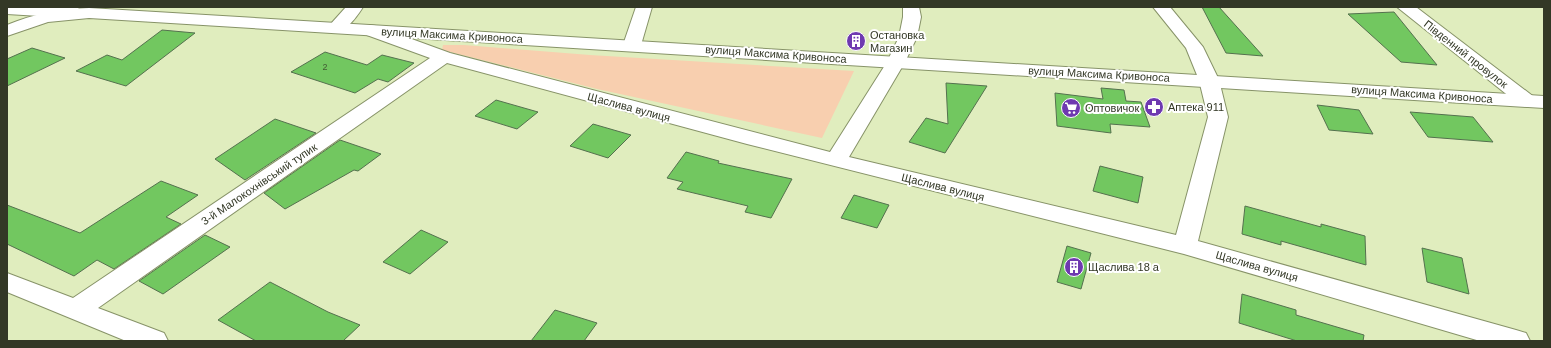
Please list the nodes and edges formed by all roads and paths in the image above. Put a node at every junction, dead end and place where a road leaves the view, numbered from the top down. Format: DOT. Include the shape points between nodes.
graph roads {
  1 [pos="355,7"];
  2 [pos="644,7"];
  3 [pos="911,7"];
  4 [pos="1160,7"];
  5 [pos="1405,7"];
  6 [pos="7,9"];
  7 [pos="71,10"];
  8 [pos="338,28"];
  9 [pos="370,30"];
  10 [pos="7,31"];
  11 [pos="632,45"];
  12 [pos="444,57"];
  13 [pos="896,62"];
  14 [pos="1209,80"];
  15 [pos="1536,101"];
  16 [pos="836,160"];
  17 [pos="1185,246"];
  18 [pos="7,282"];
  19 [pos="75,310"];
  20 [pos="154,341"];
  21 [pos="1516,341"];
  1 -- 8 [label="street"];
  2 -- 11 [label="street"];
  3 -- 13 [label="street" via="908,37"];
  4 -- 14 [label="street" via="1194,47"];
  5 -- 15 [label="street, Південний провулок"];
  6 -- 7 [label="street, вулиця Максима Кривоноса"];
  7 -- 8 [label="street, вулиця Максима Кривоноса"];
  7 -- 10 [label="street" via="37,19"];
  8 -- 9 [label="street, вулиця Максима Кривоноса"];
  9 -- 11 [label="street, вулиця Максима Кривоноса"];
  9 -- 12 [label="street, Щаслива вулиця"];
  11 -- 13 [label="street, вулиця Максима Кривоноса"];
  12 -- 16 [label="street, Щаслива вулиця"];
  12 -- 19 [label="street, 3-й Малокохнівський тупик"];
  13 -- 14 [label="street, вулиця Максима Кривоноса"];
  13 -- 16 [label="street"];
  14 -- 15 [label="street, вулиця Максима Кривоноса"];
  14 -- 17 [label="street" via="1218,117"];
  16 -- 17 [label="street, Щаслива вулиця"];
  17 -- 21 [label="street, Щаслива вулиця"];
  18 -- 19 [label="street"];
  19 -- 20 [label="street"];
}
